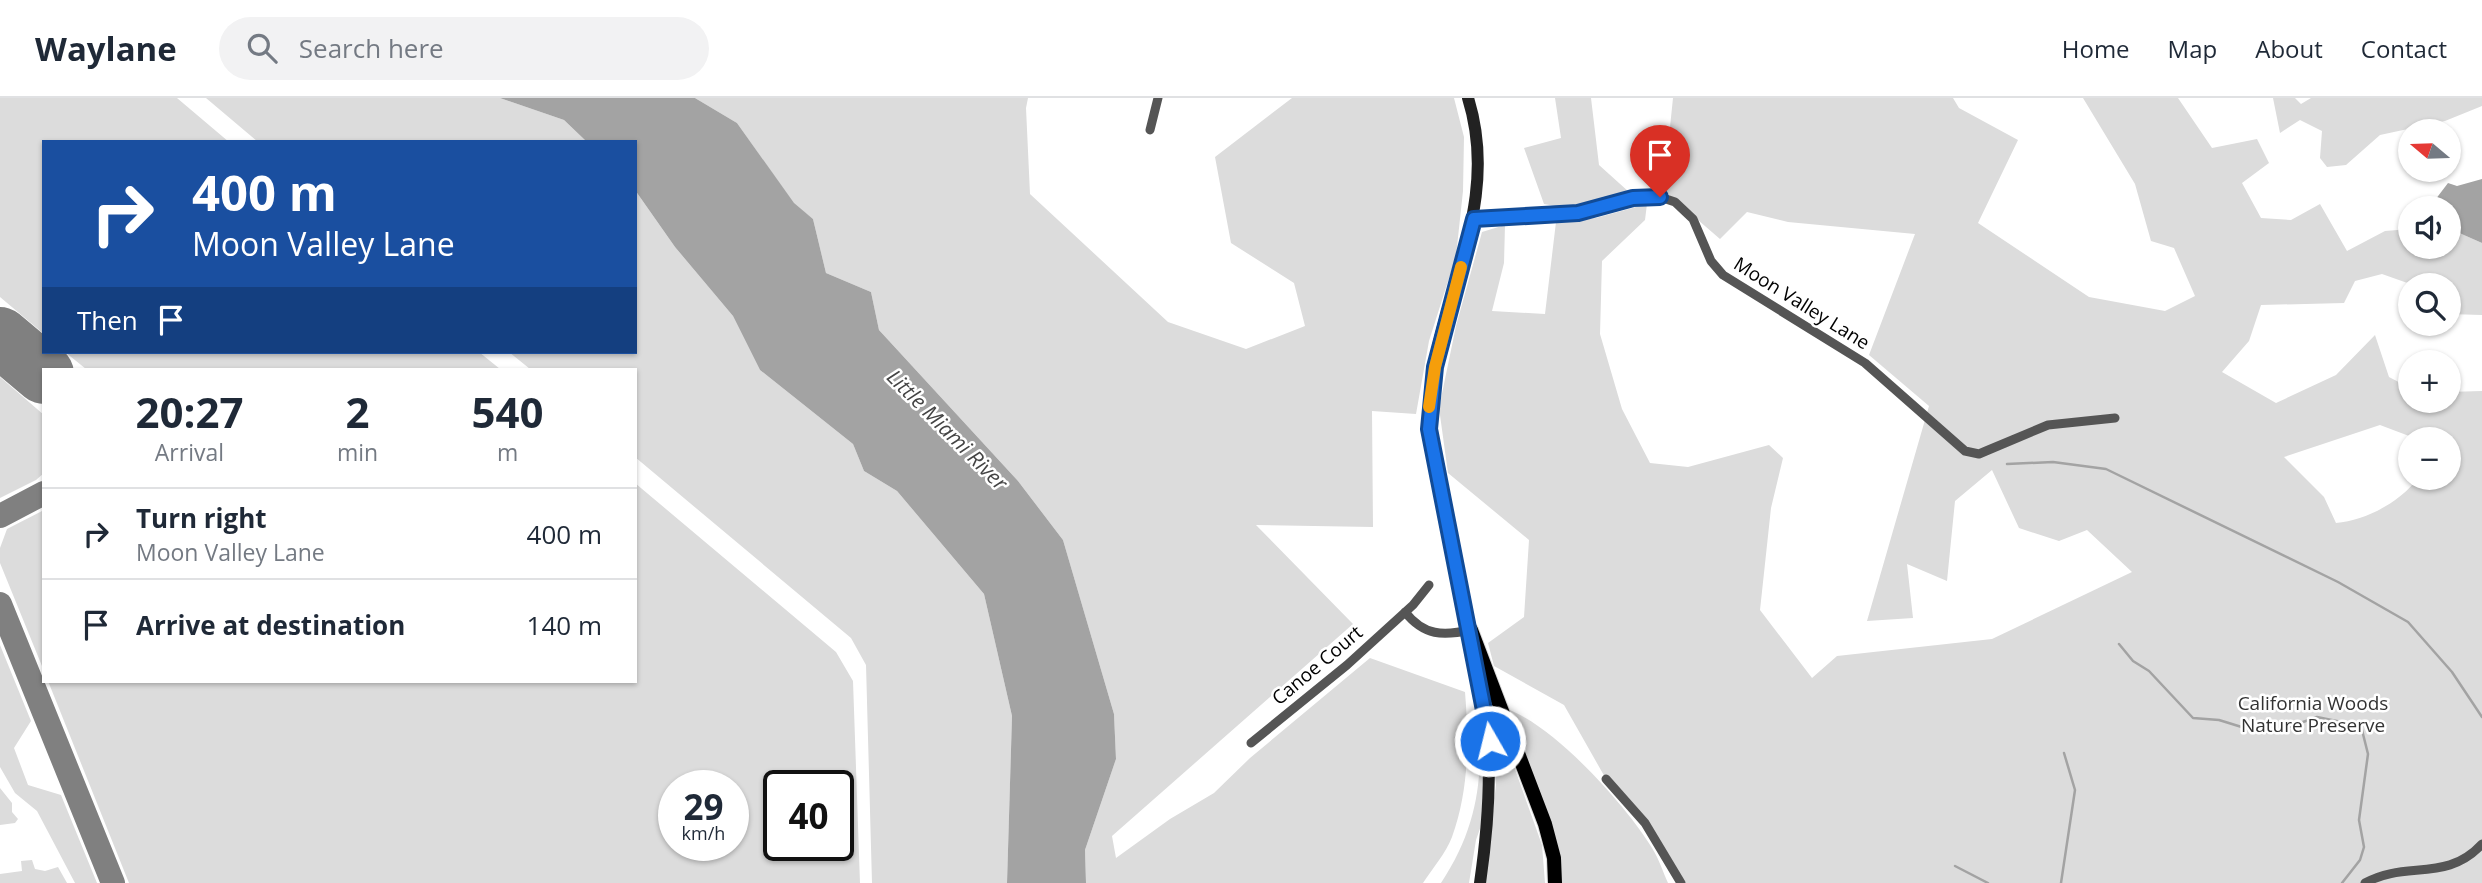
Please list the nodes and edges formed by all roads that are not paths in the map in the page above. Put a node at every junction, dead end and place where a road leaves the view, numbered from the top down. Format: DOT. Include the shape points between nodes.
graph roads {
  1 [pos="1158,98"];
  2 [pos="1468,98"];
  3 [pos="1150,130"];
  4 [pos="1474,219"];
  5 [pos="2115,418"];
  6 [pos="1429,584"];
  7 [pos="1405,612"];
  8 [pos="1471,630"];
  9 [pos="1251,743"];
  10 [pos="1606,779"];
  11 [pos="2482,844"];
  12 [pos="1480,883"];
  13 [pos="1555,883"];
  14 [pos="1681,883"];
  15 [pos="2365,883"];
  1 -- 3 [label="street"];
  2 -- 4 [label="street" via="1477,153"];
  4 -- 5 [label="street, Moon Valley Lane" via="1578,213 1633,198 1668,199 1693,219 1711,261 1723,275 1865,363 1965,451 1978,454 2048,425"];
  4 -- 8 [label="street" via="1435,367 1429,410 1433,453"];
  6 -- 7 [label="street, Canoe Court"];
  7 -- 8 [label="street" via="1419,627 1437,635"];
  7 -- 9 [label="street, Canoe Court"];
  8 -- 12 [label="street" via="1490,741 1489,821"];
  8 -- 13 [label="main road" via="1545,824"];
  10 -- 14 [label="street" via="1645,822"];
  11 -- 15 [label="street" via="2467,860 2452,867 2381,876"];
}
